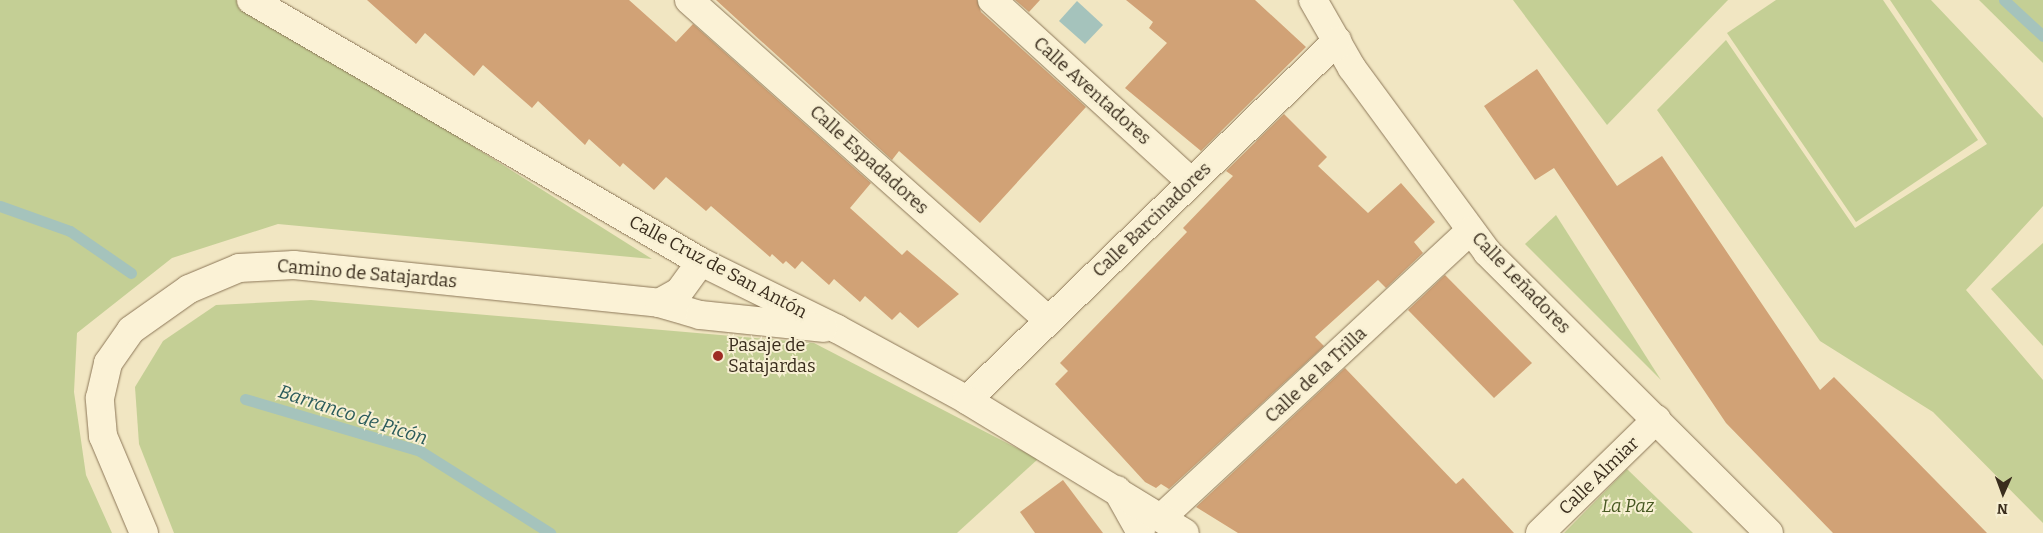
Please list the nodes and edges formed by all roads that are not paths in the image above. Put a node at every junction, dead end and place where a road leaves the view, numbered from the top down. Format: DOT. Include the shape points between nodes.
graph roads {
  1 [pos="251,0"];
  2 [pos="690,0"];
  3 [pos="992,0"];
  4 [pos="1313,0"];
  5 [pos="1336,41"];
  6 [pos="1191,182"];
  7 [pos="1470,231"];
  8 [pos="701,262"];
  9 [pos="735,279"];
  10 [pos="659,303"];
  11 [pos="700,315"];
  12 [pos="1049,321"];
  13 [pos="837,329"];
  14 [pos="967,400"];
  15 [pos="1657,419"];
  16 [pos="1151,526"];
  17 [pos="144,533"];
  18 [pos="1186,533"];
  19 [pos="1540,533"];
  20 [pos="1769,533"];
  1 -- 8 [label="street, Calle Cruz de San Antón"];
  2 -- 12 [label="street, Calle Espadadores"];
  3 -- 6 [label="street, Calle Aventadores"];
  4 -- 5 [label="street, Calle Leñadores"];
  5 -- 6 [label="street, Calle Barcinadores"];
  5 -- 7 [label="street, Calle Leñadores"];
  6 -- 12 [label="street, Calle Barcinadores"];
  7 -- 15 [label="street, Calle Leñadores" via="1487,252"];
  7 -- 16 [label="street, Calle de la Trilla"];
  8 -- 9 [label="street, Calle Cruz de San Antón"];
  8 -- 10 [label="street" via="679,292"];
  9 -- 11 [label="street" via="719,300"];
  9 -- 13 [label="street, Calle Cruz de San Antón"];
  10 -- 11 [label="street, Camino de Satajardas"];
  10 -- 17 [label="street, Camino de Satajardas" via="294,264 239,268 209,278 131,330 108,364 100,398 103,436"];
  11 -- 13 [label="street, Camino de Satajardas"];
  12 -- 14 [label="street, Calle Barcinadores"];
  13 -- 14 [label="street, Calle Cruz de San Antón"];
  14 -- 16 [label="street, Calle Cruz de San Antón" via="1117,490"];
  15 -- 19 [label="street, Calle Almiar"];
  15 -- 20 [label="street, Calle Leñadores"];
  16 -- 18 [label="street, Calle Cruz de San Antón"];
}
